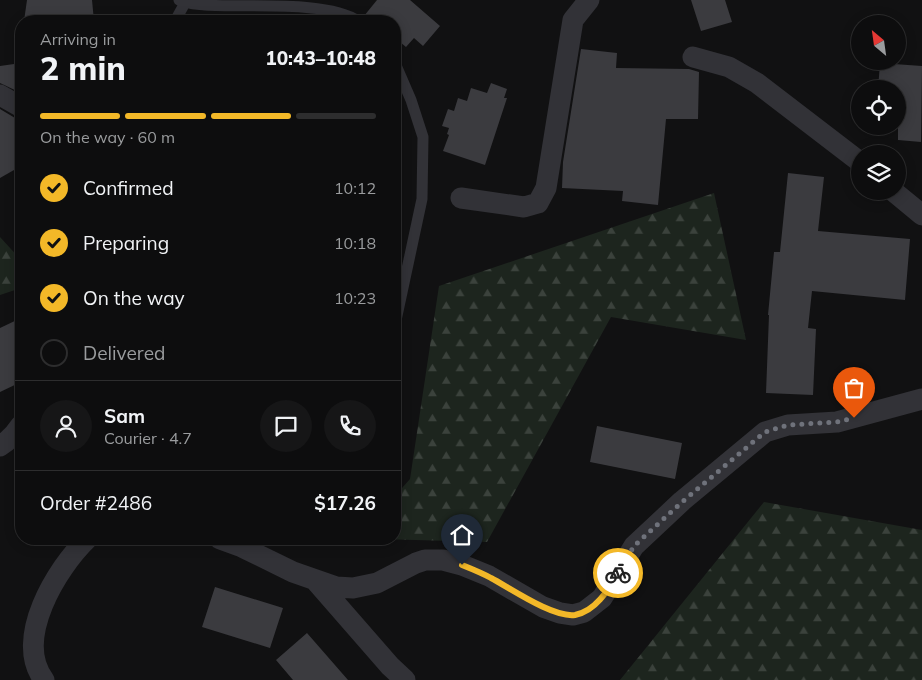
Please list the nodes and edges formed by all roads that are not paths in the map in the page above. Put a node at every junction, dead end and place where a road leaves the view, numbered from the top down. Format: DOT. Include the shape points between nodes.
graph roads {
  1 [pos="589,0"];
  2 [pos="182,2"];
  3 [pos="177,15"];
  4 [pos="350,15"];
  5 [pos="693,57"];
  6 [pos="401,77"];
  7 [pos="0,95"];
  8 [pos="15,104"];
  9 [pos="851,155"];
  10 [pos="461,198"];
  11 [pos="904,200"];
  12 [pos="922,215"];
  13 [pos="401,297"];
  14 [pos="922,399"];
  15 [pos="15,433"];
  16 [pos="0,446"];
  17 [pos="81,545"];
  18 [pos="236,545"];
  19 [pos="315,580"];
  20 [pos="44,680"];
  21 [pos="405,680"];
  1 -- 10 [label="street" via="573,20 546,188 538,203 524,208"];
  2 -- 3 [label="lane"];
  2 -- 4 [label="lane" via="220,6 298,2"];
  5 -- 9 [label="street" via="729,67 757,83"];
  6 -- 13 [label="lane" via="423,137 422,199"];
  7 -- 8 [label="street"];
  11 -- 12 [label="street"];
  14 -- 19 [label="street" via="837,422 788,425 765,432 634,546 602,598 584,612 573,615 543,607 489,576 443,560 425,560 378,583 353,588 336,587"];
  15 -- 16 [label="street"];
  17 -- 20 [label="street" via="62,567 41,608 34,635 34,660"];
  18 -- 19 [label="street"];
  19 -- 21 [label="street"];
}
